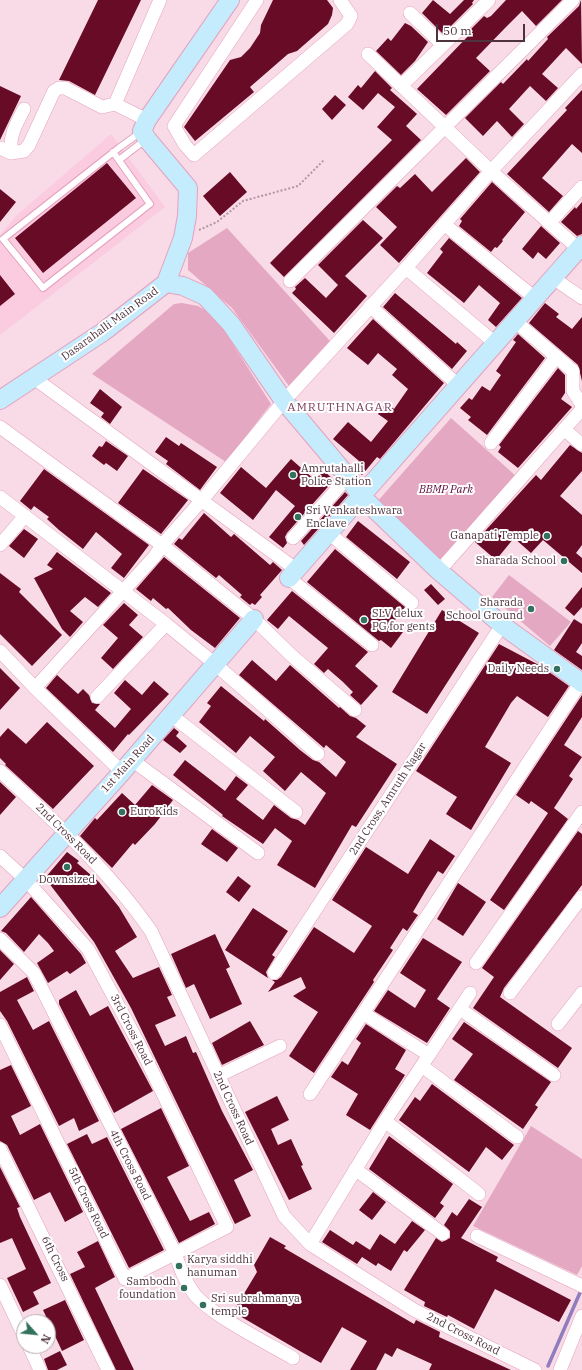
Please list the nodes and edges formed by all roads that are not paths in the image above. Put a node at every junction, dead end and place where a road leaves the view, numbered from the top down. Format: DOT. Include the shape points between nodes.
graph roads {
  1 [pos="160,0"];
  2 [pos="230,0"];
  3 [pos="235,0"];
  4 [pos="340,0"];
  5 [pos="573,0"];
  6 [pos="485,1"];
  7 [pos="253,5"];
  8 [pos="410,12"];
  9 [pos="443,45"];
  10 [pos="368,54"];
  11 [pos="582,74"];
  12 [pos="402,86"];
  13 [pos="115,104"];
  14 [pos="24,109"];
  15 [pos="444,127"];
  16 [pos="145,130"];
  17 [pos="6,151"];
  18 [pos="113,152"];
  19 [pos="119,160"];
  20 [pos="491,171"];
  21 [pos="582,187"];
  22 [pos="549,223"];
  23 [pos="444,224"];
  24 [pos="581,249"];
  25 [pos="406,268"];
  26 [pos="553,278"];
  27 [pos="290,281"];
  28 [pos="166,283"];
  29 [pos="535,298"];
  30 [pos="582,298"];
  31 [pos="370,306"];
  32 [pos="515,321"];
  33 [pos="496,343"];
  34 [pos="556,357"];
  35 [pos="34,378"];
  36 [pos="458,385"];
  37 [pos="0,400"];
  38 [pos="284,402"];
  39 [pos="582,405"];
  40 [pos="582,409"];
  41 [pos="0,426"];
  42 [pos="564,429"];
  43 [pos="491,443"];
  44 [pos="582,445"];
  45 [pos="348,477"];
  46 [pos="361,496"];
  47 [pos="0,497"];
  48 [pos="202,500"];
  49 [pos="24,517"];
  50 [pos="329,532"];
  51 [pos="293,538"];
  52 [pos="0,545"];
  53 [pos="162,545"];
  54 [pos="439,571"];
  55 [pos="293,574"];
  56 [pos="123,591"];
  57 [pos="412,602"];
  58 [pos="254,619"];
  59 [pos="166,624"];
  60 [pos="502,625"];
  61 [pos="372,645"];
  62 [pos="0,651"];
  63 [pos="215,664"];
  64 [pos="582,682"];
  65 [pos="35,688"];
  66 [pos="97,697"];
  67 [pos="355,710"];
  68 [pos="171,715"];
  69 [pos="318,754"];
  70 [pos="127,766"];
  71 [pos="0,771"];
  72 [pos="296,812"];
  73 [pos="582,812"];
  74 [pos="67,832"];
  75 [pos="258,853"];
  76 [pos="0,856"];
  77 [pos="25,879"];
  78 [pos="582,897"];
  79 [pos="0,908"];
  80 [pos="0,939"];
  81 [pos="476,963"];
  82 [pos="274,973"];
  83 [pos="470,993"];
  84 [pos="510,993"];
  85 [pos="582,993"];
  86 [pos="460,1009"];
  87 [pos="363,1013"];
  88 [pos="558,1024"];
  89 [pos="0,1025"];
  90 [pos="280,1046"];
  91 [pos="425,1060"];
  92 [pos="554,1075"];
  93 [pos="218,1076"];
  94 [pos="310,1094"];
  95 [pos="385,1121"];
  96 [pos="517,1136"];
  97 [pos="0,1149"];
  98 [pos="356,1169"];
  99 [pos="479,1194"];
  100 [pos="227,1227"];
  101 [pos="443,1234"];
  102 [pos="477,1236"];
  103 [pos="310,1244"];
  104 [pos="175,1254"];
  105 [pos="0,1285"];
  106 [pos="579,1285"];
  107 [pos="16,1319"];
  108 [pos="580,1325"];
  109 [pos="33,1354"];
  110 [pos="293,1358"];
  111 [pos="40,1370"];
  112 [pos="108,1370"];
  113 [pos="535,1370"];
  114 [pos="560,1370"];
  1 -- 13 [label="street"];
  2 -- 16 [label="street"];
  3 -- 7 [label="street"];
  4 -- 7 [label="street" via="351,16 347,24 194,155 174,126"];
  5 -- 15 [label="street"];
  6 -- 9 [label="street"];
  8 -- 9 [label="street"];
  9 -- 12 [label="street"];
  10 -- 12 [label="street"];
  11 -- 20 [label="street"];
  12 -- 15 [label="street"];
  13 -- 16 [label="street"];
  13 -- 17 [label="street" via="102,107 65,88 59,88 54,91 24,151"];
  14 -- 17 [label="street"];
  15 -- 20 [label="street"];
  15 -- 27 [label="street"];
  16 -- 18 [label="lane"];
  16 -- 19 [label="lane"];
  16 -- 28 [label="street, Dasarahalli Main Road" via="188,188 183,238"];
  18 -- 19 [label="lane"];
  18 -- 19 [label="lane" via="3,239 43,288 150,204"];
  20 -- 22 [label="street"];
  20 -- 23 [label="street"];
  21 -- 22 [label="street"];
  22 -- 24 [label="street"];
  23 -- 25 [label="street"];
  23 -- 29 [label="street"];
  24 -- 26 [label="street"];
  25 -- 31 [label="street"];
  25 -- 33 [label="street"];
  26 -- 29 [label="street"];
  26 -- 30 [label="street"];
  28 -- 35 [label="street, Dasarahalli Main Road" via="103,332"];
  28 -- 38 [label="street" via="183,286 205,296 231,324"];
  29 -- 32 [label="street"];
  31 -- 36 [label="street"];
  31 -- 38 [label="street"];
  32 -- 33 [label="street"];
  32 -- 34 [label="street"];
  33 -- 36 [label="street"];
  34 -- 39 [label="street" via="573,371 574,391"];
  34 -- 43 [label="street"];
  35 -- 37 [label="street, Dasarahalli Main Road"];
  35 -- 48 [label="street"];
  36 -- 46 [label="street"];
  38 -- 45 [label="street"];
  38 -- 48 [label="street"];
  40 -- 42 [label="street"];
  41 -- 53 [label="street"];
  42 -- 44 [label="street"];
  42 -- 54 [label="street"];
  45 -- 46 [label="street"];
  45 -- 51 [label="street"];
  46 -- 50 [label="street"];
  46 -- 54 [label="street"];
  47 -- 49 [label="street"];
  48 -- 53 [label="street"];
  48 -- 55 [label="street"];
  49 -- 52 [label="street"];
  49 -- 56 [label="street"];
  50 -- 55 [label="street"];
  50 -- 57 [label="street"];
  53 -- 56 [label="street"];
  53 -- 58 [label="street"];
  54 -- 60 [label="street"];
  55 -- 61 [label="street"];
  56 -- 59 [label="street"];
  56 -- 65 [label="street"];
  58 -- 63 [label="street, 1st Main Road"];
  58 -- 67 [label="street"];
  59 -- 63 [label="street"];
  59 -- 66 [label="street"];
  60 -- 64 [label="street"];
  60 -- 82 [label="street, 2nd Cross, Amruth Nagar"];
  62 -- 65 [label="street"];
  63 -- 68 [label="street, 1st Main Road"];
  63 -- 69 [label="street"];
  64 -- 87 [label="street"];
  65 -- 70 [label="street"];
  68 -- 70 [label="street, 1st Main Road"];
  68 -- 72 [label="street"];
  70 -- 74 [label="street, 1st Main Road"];
  70 -- 75 [label="street"];
  71 -- 74 [label="street, 2nd Cross Road"];
  73 -- 81 [label="street"];
  74 -- 77 [label="street, 1st Main Road"];
  74 -- 93 [label="street, 2nd Cross Road" via="130,900 151,931"];
  76 -- 77 [label="street, 3rd Cross Road"];
  77 -- 79 [label="street, 1st Main Road"];
  77 -- 100 [label="street, 3rd Cross Road" via="88,949 139,1044"];
  78 -- 84 [label="street"];
  80 -- 104 [label="street, 4th Cross Road" via="34,973"];
  83 -- 86 [label="street"];
  85 -- 88 [label="street"];
  86 -- 91 [label="street"];
  86 -- 92 [label="street"];
  87 -- 91 [label="street"];
  87 -- 94 [label="street"];
  89 -- 104 [label="street, 5th Cross Road" via="125,1279"];
  90 -- 93 [label="street"];
  91 -- 95 [label="street"];
  91 -- 96 [label="street"];
  93 -- 103 [label="street, 2nd Cross Road" via="284,1216"];
  95 -- 98 [label="street"];
  95 -- 99 [label="street"];
  97 -- 112 [label="street, 6th Cross"];
  98 -- 101 [label="street"];
  98 -- 103 [label="street"];
  100 -- 104 [label="street, 5th Cross Road"];
  102 -- 106 [label="street"];
  103 -- 113 [label="street, 2nd Cross Road" via="414,1310"];
  104 -- 110 [label="street, 4th Cross Road" via="185,1280 196,1296 220,1314"];
  105 -- 107 [label="street"];
  108 -- 114 [label="street"];
  109 -- 111 [label="street"];
}
